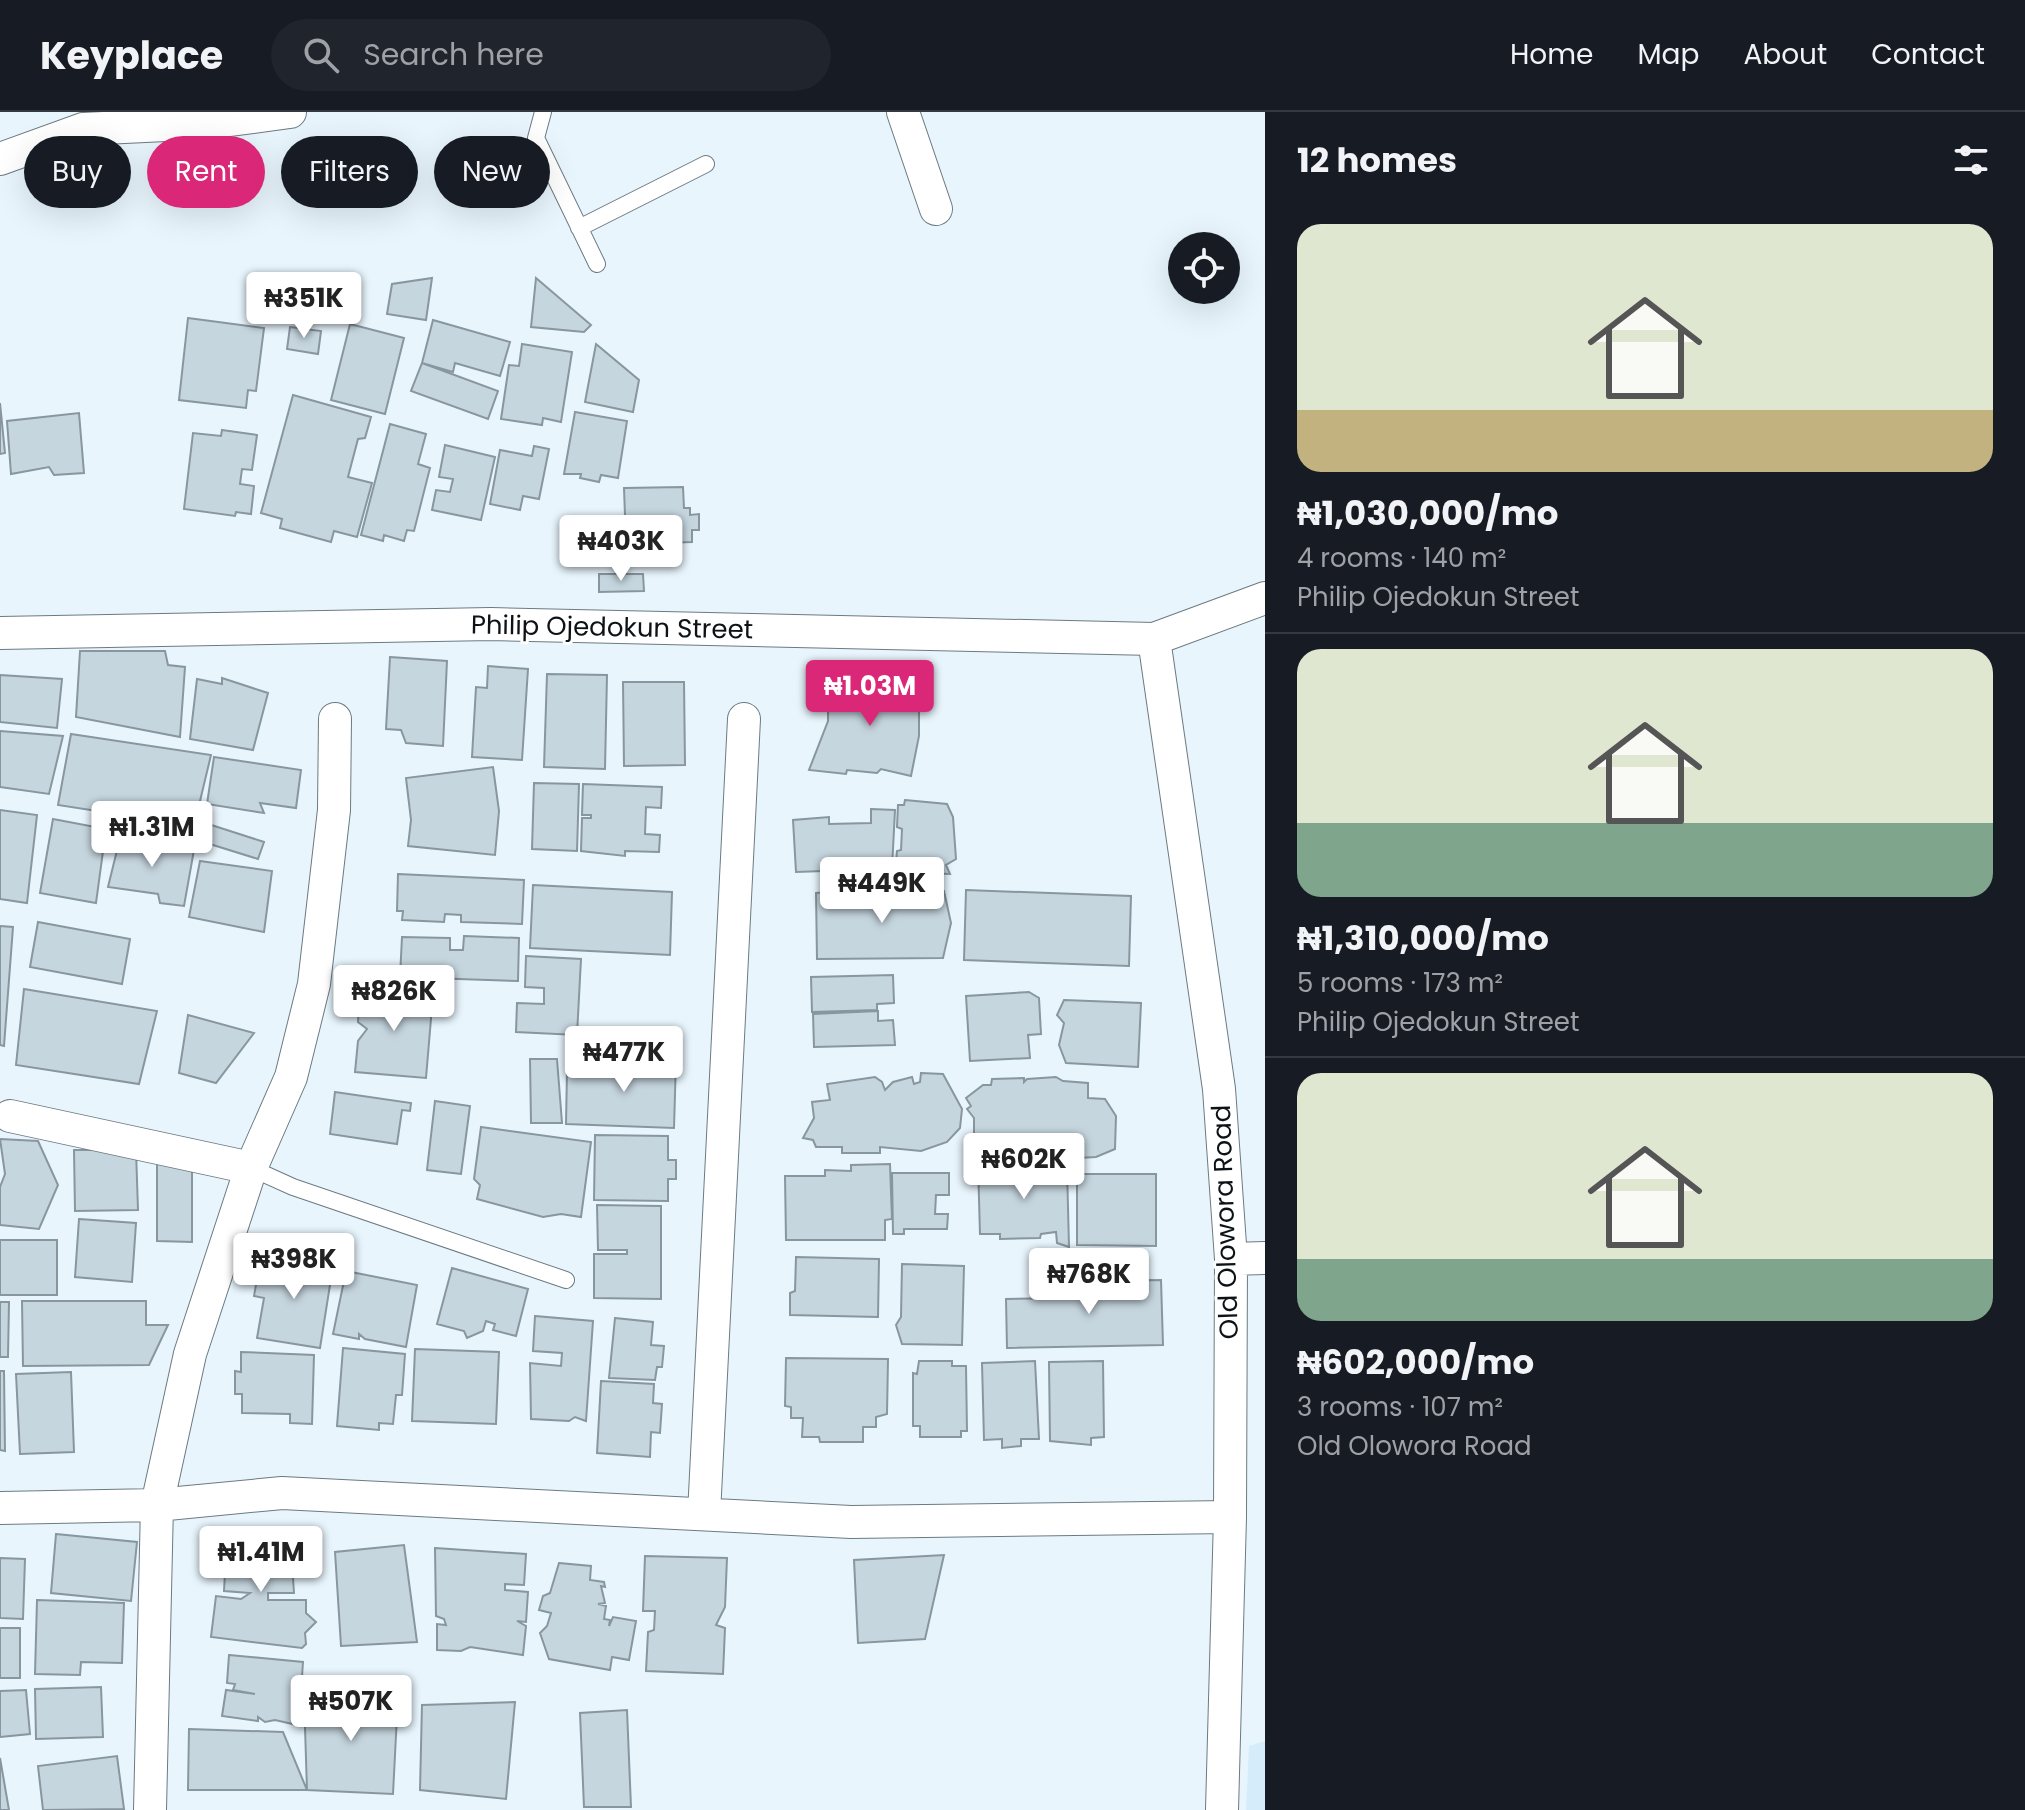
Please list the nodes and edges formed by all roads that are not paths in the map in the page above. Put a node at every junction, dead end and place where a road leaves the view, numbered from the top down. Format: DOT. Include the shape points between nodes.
graph roads {
  1 [pos="290,112"];
  2 [pos="543,112"];
  3 [pos="903,112"];
  4 [pos="0,159"];
  5 [pos="706,164"];
  6 [pos="936,209"];
  7 [pos="579,228"];
  8 [pos="597,264"];
  9 [pos="1265,598"];
  10 [pos="0,633"];
  11 [pos="1154,639"];
  12 [pos="335,719"];
  13 [pos="744,719"];
  14 [pos="10,1116"];
  15 [pos="251,1168"];
  16 [pos="1265,1258"];
  17 [pos="1231,1259"];
  18 [pos="566,1280"];
  19 [pos="157,1505"];
  20 [pos="0,1508"];
  21 [pos="704,1514"];
  22 [pos="1230,1517"];
  23 [pos="150,1810"];
  24 [pos="1222,1810"];
  1 -- 4 [label="street" via="207,123 83,129"];
  2 -- 7 [label="lane" via="536,138"];
  3 -- 6 [label="street"];
  5 -- 7 [label="lane"];
  7 -- 8 [label="lane"];
  9 -- 11 [label="street, Philip Ojedokun Street"];
  10 -- 11 [label="street, Philip Ojedokun Street" via="491,624"];
  11 -- 17 [label="street, Old Olowora Road" via="1219,1089"];
  12 -- 15 [label="street" via="334,810 314,984 291,1077"];
  13 -- 21 [label="street"];
  14 -- 15 [label="street"];
  15 -- 18 [label="lane"];
  15 -- 19 [label="street" via="190,1354"];
  16 -- 17 [label="street"];
  17 -- 22 [label="street, Old Olowora Road"];
  19 -- 20 [label="street"];
  19 -- 21 [label="street" via="282,1493"];
  19 -- 23 [label="street"];
  21 -- 22 [label="street" via="851,1522"];
  22 -- 24 [label="street, Old Olowora Road"];
}
